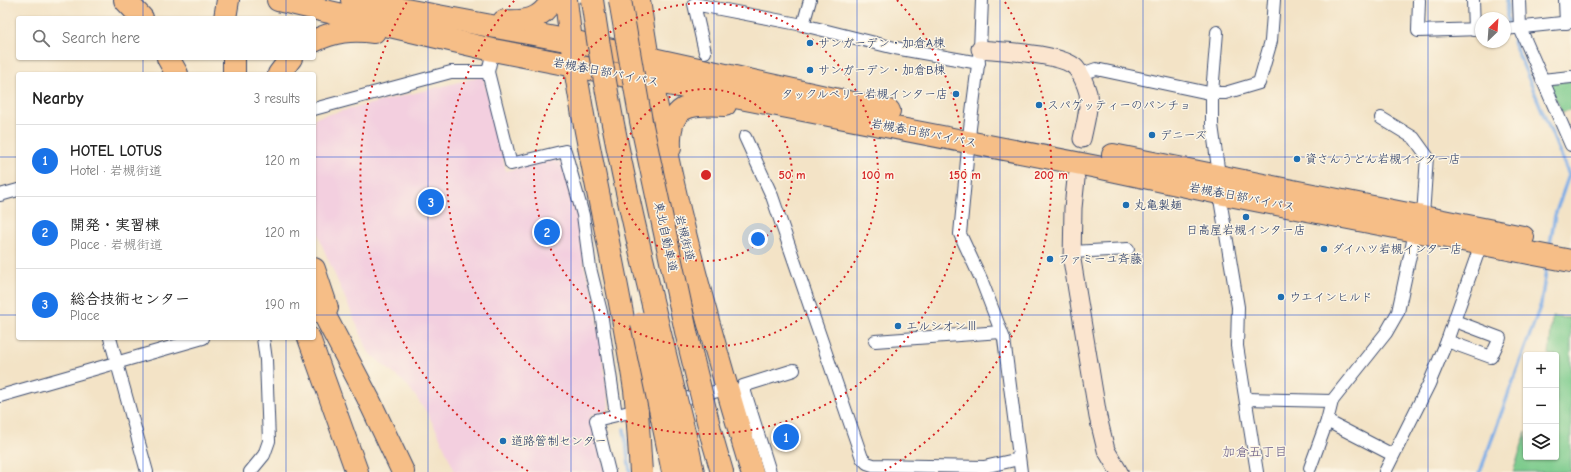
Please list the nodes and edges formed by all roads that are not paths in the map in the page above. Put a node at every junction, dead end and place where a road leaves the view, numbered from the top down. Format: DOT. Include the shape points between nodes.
graph roads {
  1 [pos="125,0"];
  2 [pos="228,0"];
  3 [pos="240,0"];
  4 [pos="278,0"];
  5 [pos="352,0"];
  6 [pos="552,0"];
  7 [pos="566,0"];
  8 [pos="592,0"];
  9 [pos="620,0"];
  10 [pos="810,0"];
  11 [pos="982,0"];
  12 [pos="1274,0"];
  13 [pos="1419,0"];
  14 [pos="1473,0"];
  15 [pos="1519,0"];
  16 [pos="1565,0"];
  17 [pos="639,7"];
  18 [pos="396,8"];
  19 [pos="1475,14"];
  20 [pos="140,16"];
  21 [pos="224,16"];
  22 [pos="237,16"];
  23 [pos="1568,22"];
  24 [pos="803,25"];
  25 [pos="1513,28"];
  26 [pos="1475,29"];
  27 [pos="1217,32"];
  28 [pos="316,40"];
  29 [pos="571,41"];
  30 [pos="488,49"];
  31 [pos="704,52"];
  32 [pos="980,56"];
  33 [pos="647,58"];
  34 [pos="169,60"];
  35 [pos="221,60"];
  36 [pos="234,60"];
  37 [pos="290,60"];
  38 [pos="574,66"];
  39 [pos="683,66"];
  40 [pos="176,72"];
  41 [pos="221,72"];
  42 [pos="234,72"];
  43 [pos="280,72"];
  44 [pos="488,72"];
  45 [pos="1079,75"];
  46 [pos="1571,77"];
  47 [pos="650,80"];
  48 [pos="1542,80"];
  49 [pos="1212,93"];
  50 [pos="316,108"];
  51 [pos="802,109"];
  52 [pos="1381,118"];
  53 [pos="969,135"];
  54 [pos="745,137"];
  55 [pos="1082,139"];
  56 [pos="1571,145"];
  57 [pos="1076,179"];
  58 [pos="1219,184"];
  59 [pos="16,191"];
  60 [pos="0,195"];
  61 [pos="1419,224"];
  62 [pos="1481,244"];
  63 [pos="687,246"];
  64 [pos="1571,247"];
  65 [pos="1128,249"];
  66 [pos="1072,252"];
  67 [pos="1571,262"];
  68 [pos="316,275"];
  69 [pos="316,299"];
  70 [pos="1455,321"];
  71 [pos="1002,332"];
  72 [pos="111,340"];
  73 [pos="196,340"];
  74 [pos="263,340"];
  75 [pos="875,340"];
  76 [pos="1447,341"];
  77 [pos="339,344"];
  78 [pos="312,348"];
  79 [pos="117,363"];
  80 [pos="794,370"];
  81 [pos="727,389"];
  82 [pos="0,396"];
  83 [pos="1246,399"];
  84 [pos="1332,401"];
  85 [pos="626,413"];
  86 [pos="1327,421"];
  87 [pos="677,446"];
  88 [pos="1393,455"];
  89 [pos="1020,459"];
  90 [pos="1310,468"];
  91 [pos="147,472"];
  92 [pos="250,472"];
  93 [pos="357,472"];
  94 [pos="403,472"];
  95 [pos="610,472"];
  96 [pos="641,472"];
  97 [pos="673,472"];
  98 [pos="694,472"];
  99 [pos="722,472"];
  100 [pos="752,472"];
  101 [pos="770,472"];
  102 [pos="1021,472"];
  103 [pos="1119,472"];
  104 [pos="1257,472"];
  105 [pos="1385,472"];
  1 -- 20 [label="highway"];
  2 -- 21 [label="highway"];
  3 -- 22 [label="highway"];
  4 -- 30 [label="highway, 岩槻春日部バイパス"];
  5 -- 18 [label="highway, 岩槻春日部バイパス"];
  6 -- 18 [label="highway" via="544,11 523,22"];
  7 -- 29 [label="highway"];
  8 -- 87 [label="highway, bridge" via="620,158 649,290"];
  9 -- 99 [label="highway, 東北自動車道, bridge" via="642,128 687,336"];
  10 -- 24 [label="street"];
  11 -- 32 [label="street"];
  12 -- 49 [label="street" via="1271,41 1259,83 1225,93"];
  13 -- 26 [label="street" via="1418,31"];
  14 -- 19 [label="street"];
  15 -- 25 [label="street"];
  16 -- 23 [label="street"];
  17 -- 33 [label="highway, 岩槻街道"];
  17 -- 39 [label="highway" via="648,36 662,52"];
  18 -- 29 [label="highway, 岩槻春日部バイパス"];
  23 -- 25 [label="street"];
  24 -- 31 [label="street" via="694,4"];
  24 -- 32 [label="street" via="895,48"];
  25 -- 48 [label="street"];
  27 -- 49 [label="street"];
  28 -- 30 [label="highway" via="334,32 363,30 458,50"];
  29 -- 33 [label="highway, 岩槻春日部バイパス"];
  29 -- 38 [label="highway"];
  30 -- 38 [label="highway, 岩槻春日部バイパス"];
  30 -- 44 [label="street"];
  32 -- 45 [label="street" via="1044,56 1069,63 1076,68"];
  32 -- 53 [label="street"];
  33 -- 39 [label="highway, 岩槻春日部バイパス"];
  33 -- 47 [label="highway, 岩槻街道"];
  34 -- 40 [label="highway"];
  35 -- 41 [label="highway"];
  36 -- 42 [label="highway"];
  37 -- 43 [label="highway"];
  38 -- 47 [label="highway, 岩槻春日部バイパス"];
  38 -- 85 [label="highway" via="621,308"];
  39 -- 53 [label="highway, 岩槻春日部バイパス"];
  44 -- 50 [label="street" via="451,72"];
  44 -- 85 [label="street" via="511,164 565,151 583,215 590,268"];
  45 -- 49 [label="street" via="1096,69"];
  45 -- 55 [label="street" via="1088,93"];
  46 -- 48 [label="street"];
  47 -- 51 [label="highway, 岩槻春日部バイパス"];
  47 -- 63 [label="highway, 岩槻街道"];
  48 -- 56 [label="street"];
  49 -- 58 [label="street" via="1212,125"];
  51 -- 53 [label="highway, 岩槻春日部バイパス"];
  51 -- 63 [label="highway" via="699,104 683,110 676,117 670,129 670,150"];
  52 -- 61 [label="street" via="1414,138 1427,156"];
  53 -- 58 [label="highway, 岩槻春日部バイパス"];
  53 -- 71 [label="street" via="960,234 982,279"];
  54 -- 89 [label="street" via="772,196 862,458 873,465 984,467"];
  57 -- 66 [label="street"];
  58 -- 61 [label="highway, 岩槻春日部バイパス"];
  58 -- 83 [label="street" via="1238,307 1237,346"];
  59 -- 60 [label="street"];
  61 -- 62 [label="highway, 岩槻春日部バイパス"];
  61 -- 64 [label="highway, 岩槻春日部バイパス"];
  61 -- 84 [label="street" via="1398,312 1386,333"];
  62 -- 67 [label="highway, 岩槻春日部バイパス"];
  62 -- 70 [label="street"];
  63 -- 81 [label="highway, 岩槻街道"];
  65 -- 66 [label="street"];
  66 -- 103 [label="street" via="1098,417 1106,450"];
  68 -- 77 [label="highway"];
  69 -- 77 [label="highway"];
  70 -- 76 [label="street"];
  70 -- 76 [label="street" via="1500,338 1491,357"];
  71 -- 75 [label="street"];
  71 -- 89 [label="street"];
  72 -- 79 [label="street"];
  73 -- 79 [label="street"];
  74 -- 92 [label="street" via="269,441 264,455"];
  76 -- 88 [label="street" via="1429,384"];
  77 -- 94 [label="highway"];
  78 -- 93 [label="highway"];
  79 -- 82 [label="street"];
  79 -- 91 [label="street"];
  80 -- 101 [label="street" via="743,386"];
  81 -- 85 [label="street"];
  81 -- 100 [label="highway, 岩槻街道"];
  83 -- 84 [label="street"];
  83 -- 104 [label="street"];
  84 -- 86 [label="street"];
  85 -- 95 [label="street" via="596,420"];
  85 -- 96 [label="highway"];
  86 -- 88 [label="street"];
  86 -- 90 [label="street"];
  87 -- 97 [label="highway"];
  87 -- 98 [label="highway"];
  88 -- 105 [label="street"];
  89 -- 102 [label="street"];
}
